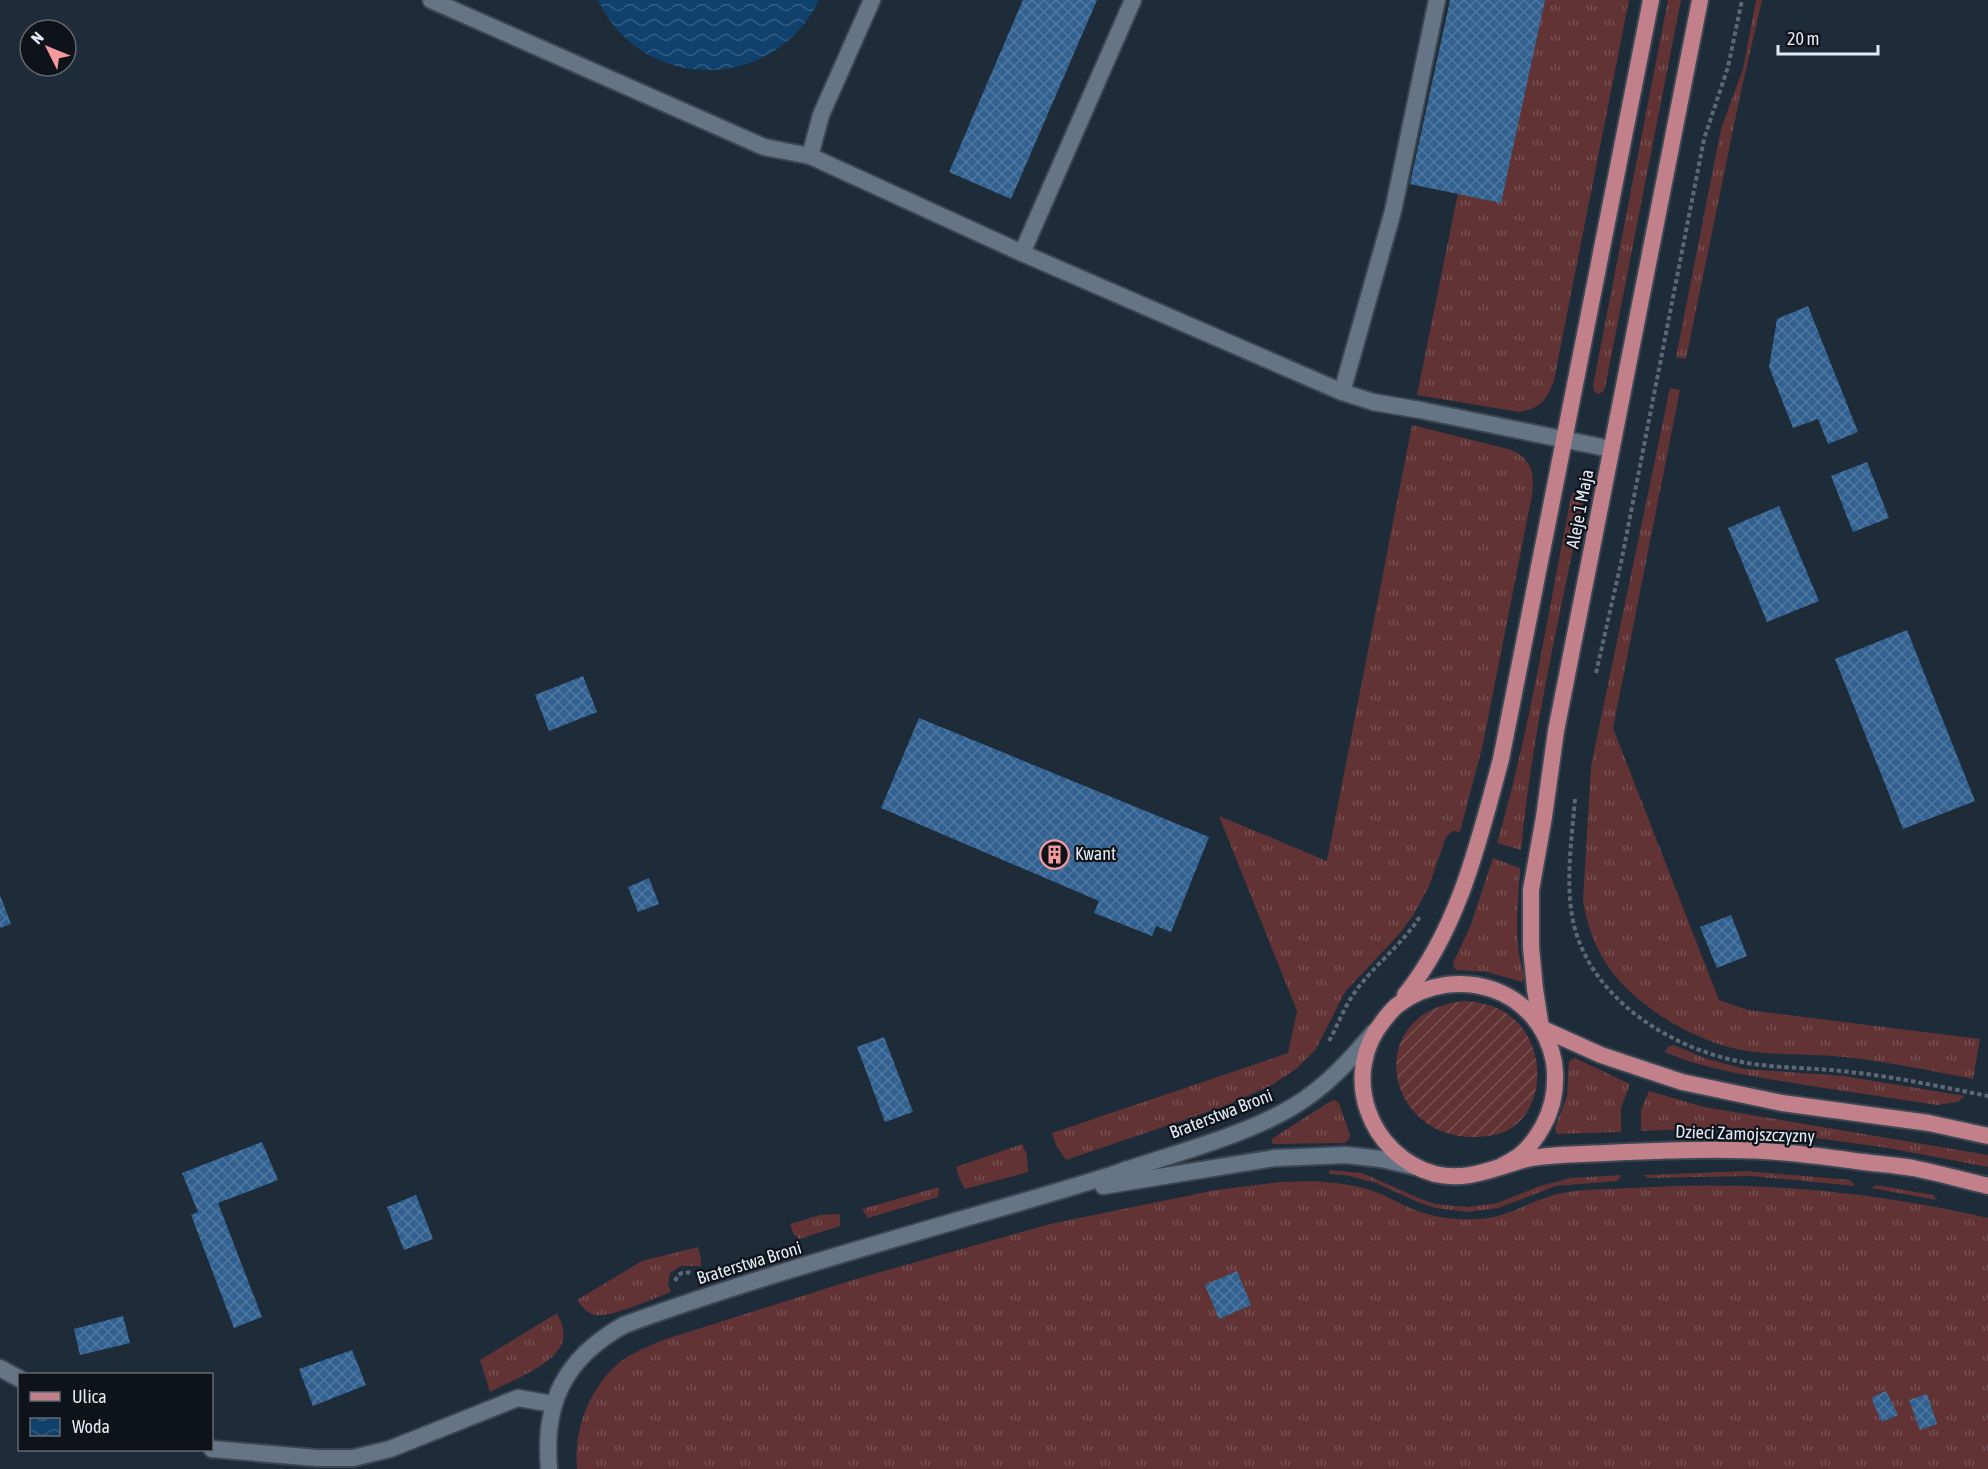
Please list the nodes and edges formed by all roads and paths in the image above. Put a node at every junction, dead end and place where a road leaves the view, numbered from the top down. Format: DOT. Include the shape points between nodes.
graph roads {
  1 [pos="431,0"];
  2 [pos="872,0"];
  3 [pos="1133,0"];
  4 [pos="1437,0"];
  5 [pos="1650,0"];
  6 [pos="1700,0"];
  7 [pos="1742,0"];
  8 [pos="810,156"];
  9 [pos="1022,253"];
  10 [pos="1342,392"];
  11 [pos="1564,439"];
  12 [pos="1611,449"];
  13 [pos="1595,680"];
  14 [pos="1575,794"];
  15 [pos="1537,860"];
  16 [pos="1571,863"];
  17 [pos="1424,910"];
  18 [pos="1397,1005"];
  19 [pos="1541,1028"];
  20 [pos="1376,1030"];
  21 [pos="1328,1044"];
  22 [pos="1988,1096"];
  23 [pos="1988,1136"];
  24 [pos="1417,1167"];
  25 [pos="1500,1167"];
  26 [pos="1988,1186"];
  27 [pos="1055,1194"];
  28 [pos="701,1272"];
  29 [pos="682,1305"];
  30 [pos="0,1368"];
  31 [pos="18,1378"];
  32 [pos="553,1404"];
  33 [pos="213,1449"];
  34 [pos="549,1469"];
  1 -- 8 [label="street" via="764,147"];
  2 -- 8 [label="street" via="821,115"];
  3 -- 9 [label="street"];
  4 -- 10 [label="street" via="1393,211"];
  5 -- 11 [label="main road, Aleje 1 Maja"];
  6 -- 12 [label="main road, Aleje 1 Maja"];
  7 -- 13 [label="path" via="1728,67 1704,138"];
  8 -- 9 [label="street"];
  9 -- 10 [label="street"];
  10 -- 11 [label="street" via="1373,402"];
  11 -- 12 [label="street"];
  11 -- 18 [label="main road, Aleje 1 Maja" via="1485,822 1443,935 1424,972"];
  12 -- 15 [label="main road, Aleje 1 Maja" via="1556,731"];
  14 -- 16 [label="path"];
  15 -- 16 [label="path"];
  15 -- 19 [label="main road, Aleje 1 Maja" via="1531,890 1531,947"];
  16 -- 22 [label="path" via="1574,922 1588,959 1599,977 1628,1007 1671,1037 1739,1062 1849,1072"];
  17 -- 21 [label="path" via="1397,947 1355,991"];
  18 -- 19 [label="main road" via="1425,988 1467,983 1508,995"];
  18 -- 20 [label="main road"];
  19 -- 23 [label="main road, Dzieci Zamojszczyzny" via="1601,1055 1692,1084 1782,1103 1929,1123"];
  19 -- 25 [label="main road" via="1551,1050 1554,1096 1536,1138 1520,1155"];
  20 -- 24 [label="main road" via="1363,1068 1366,1107 1385,1143"];
  20 -- 27 [label="street, Braterstwa Broni" via="1324,1085 1294,1106 1212,1141"];
  24 -- 25 [label="main road" via="1458,1177"];
  24 -- 27 [label="street, Braterstwa Broni" via="1346,1155 1275,1158"];
  25 -- 26 [label="main road, Dzieci Zamojszczyzny" via="1560,1155 1733,1150 1911,1168"];
  27 -- 29 [label="street, Braterstwa Broni"];
  28 -- 29 [label="path" via="682,1273 675,1278"];
  29 -- 32 [label="street, Braterstwa Broni" via="624,1325 602,1338 578,1359"];
  30 -- 31 [label="street"];
  32 -- 33 [label="street" via="518,1398 390,1449 353,1458"];
  32 -- 34 [label="street, Braterstwa Broni" via="548,1432"];
}
